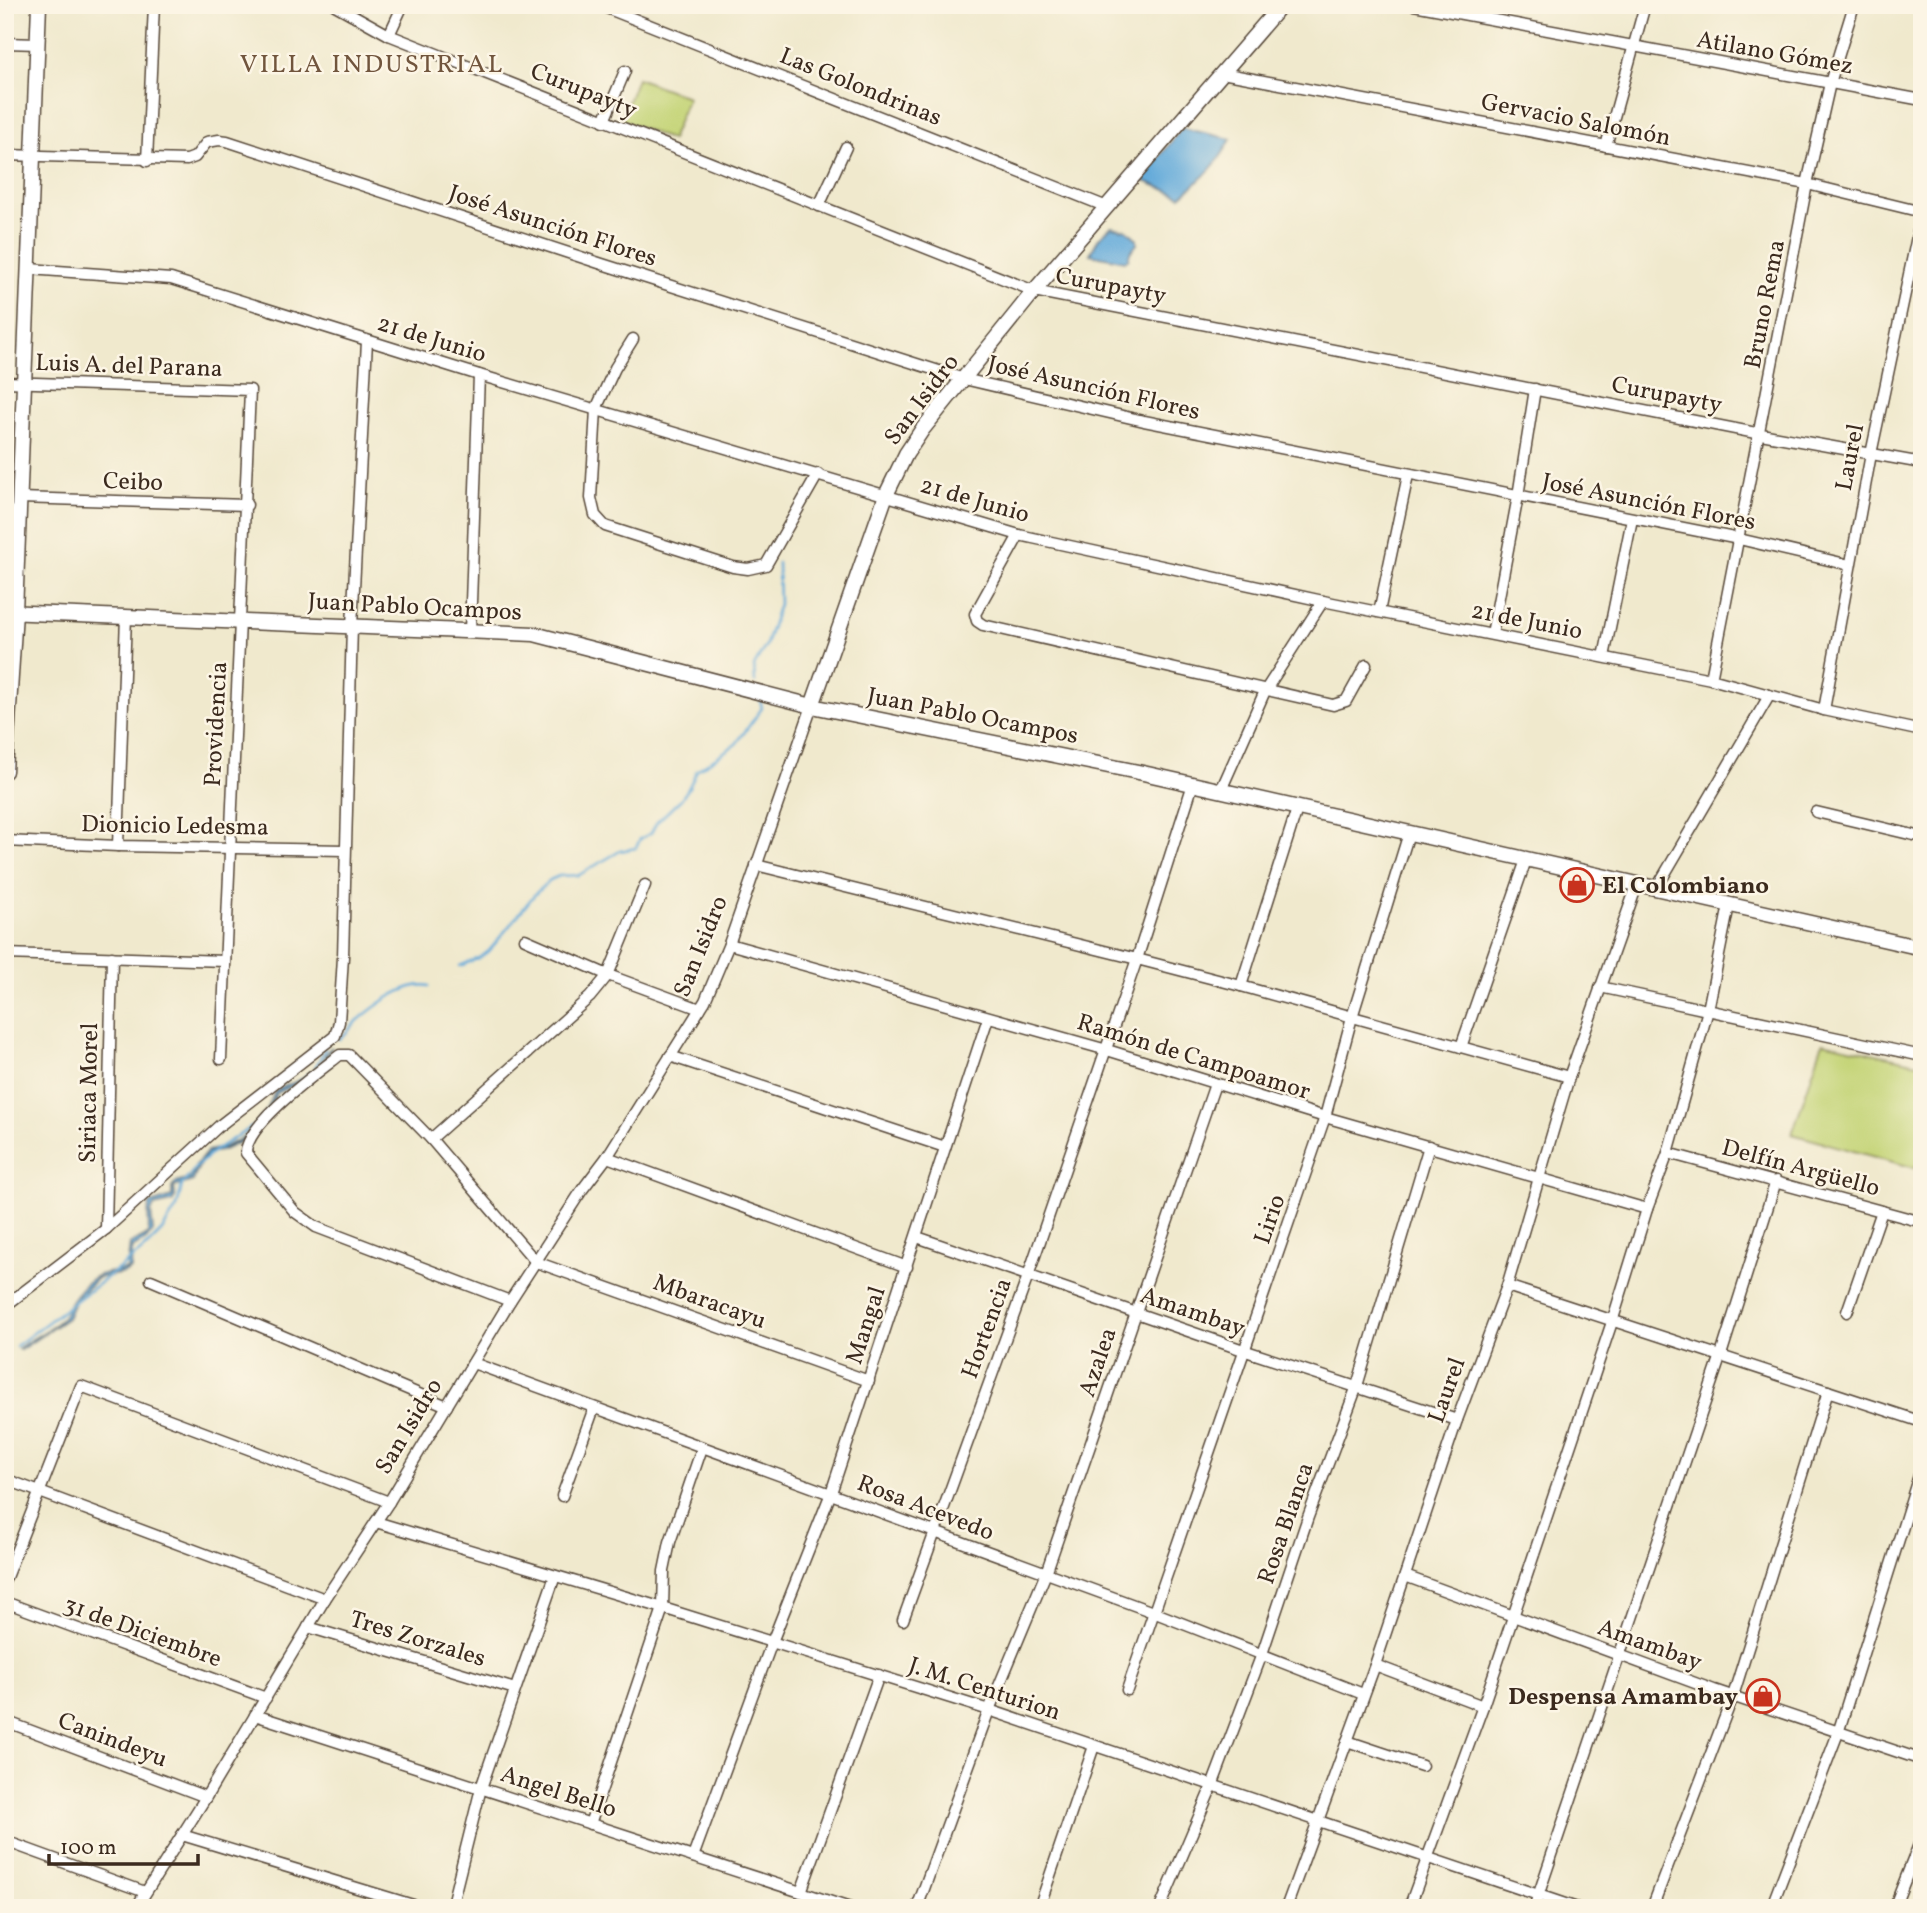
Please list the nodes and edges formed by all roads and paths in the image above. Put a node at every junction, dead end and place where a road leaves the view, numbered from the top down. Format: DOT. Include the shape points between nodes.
graph roads {
  1 [pos="39,5"];
  2 [pos="154,5"];
  3 [pos="335,5"];
  4 [pos="403,5"];
  5 [pos="599,5"];
  6 [pos="1281,5"];
  7 [pos="1414,5"];
  8 [pos="1645,5"];
  9 [pos="1854,5"];
  10 [pos="1440,8"];
  11 [pos="389,35"];
  12 [pos="5,43"];
  13 [pos="38,44"];
  14 [pos="1633,48"];
  15 [pos="625,71"];
  16 [pos="1222,73"];
  17 [pos="1830,83"];
  18 [pos="1922,100"];
  19 [pos="604,121"];
  20 [pos="1605,146"];
  21 [pos="846,147"];
  22 [pos="5,155"];
  23 [pos="33,156"];
  24 [pos="147,161"];
  25 [pos="1807,184"];
  26 [pos="819,206"];
  27 [pos="1107,206"];
  28 [pos="1922,213"];
  29 [pos="29,269"];
  30 [pos="1034,291"];
  31 [pos="633,339"];
  32 [pos="367,341"];
  33 [pos="479,375"];
  34 [pos="964,379"];
  35 [pos="5,382"];
  36 [pos="24,383"];
  37 [pos="1535,389"];
  38 [pos="250,390"];
  39 [pos="596,409"];
  40 [pos="1760,434"];
  41 [pos="1871,454"];
  42 [pos="1922,463"];
  43 [pos="818,474"];
  44 [pos="1408,475"];
  45 [pos="886,495"];
  46 [pos="1518,496"];
  47 [pos="19,498"];
  48 [pos="247,505"];
  49 [pos="1632,519"];
  50 [pos="1019,536"];
  51 [pos="1739,539"];
  52 [pos="1850,565"];
  53 [pos="1323,601"];
  54 [pos="10,612"];
  55 [pos="1379,612"];
  56 [pos="126,616"];
  57 [pos="241,621"];
  58 [pos="352,625"];
  59 [pos="470,631"];
  60 [pos="1492,634"];
  61 [pos="1604,657"];
  62 [pos="1366,664"];
  63 [pos="1711,679"];
  64 [pos="1265,691"];
  65 [pos="1769,696"];
  66 [pos="812,706"];
  67 [pos="1824,710"];
  68 [pos="6,728"];
  69 [pos="1922,732"];
  70 [pos="5,771"];
  71 [pos="1193,784"];
  72 [pos="1221,790"];
  73 [pos="1297,809"];
  74 [pos="1816,812"];
  75 [pos="1409,833"];
  76 [pos="1922,836"];
  77 [pos="5,841"];
  78 [pos="118,846"];
  79 [pos="230,848"];
  80 [pos="345,850"];
  81 [pos="1526,860"];
  82 [pos="756,865"];
  83 [pos="645,885"];
  84 [pos="1637,885"];
  85 [pos="1656,889"];
  86 [pos="1729,905"];
  87 [pos="525,939"];
  88 [pos="729,944"];
  89 [pos="1922,948"];
  90 [pos="5,954"];
  91 [pos="112,957"];
  92 [pos="1137,959"];
  93 [pos="225,961"];
  94 [pos="608,975"];
  95 [pos="1241,986"];
  96 [pos="1600,987"];
  97 [pos="700,1009"];
  98 [pos="1708,1010"];
  99 [pos="1352,1017"];
  100 [pos="988,1018"];
  101 [pos="1461,1047"];
  102 [pos="1107,1050"];
  103 [pos="670,1056"];
  104 [pos="1922,1056"];
  105 [pos="221,1059"];
  106 [pos="1569,1077"];
  107 [pos="1215,1084"];
  108 [pos="1325,1117"];
  109 [pos="431,1139"];
  110 [pos="1429,1146"];
  111 [pos="945,1147"];
  112 [pos="1668,1153"];
  113 [pos="607,1157"];
  114 [pos="1541,1177"];
  115 [pos="1776,1181"];
  116 [pos="1647,1209"];
  117 [pos="1882,1211"];
  118 [pos="1922,1222"];
  119 [pos="106,1229"];
  120 [pos="917,1237"];
  121 [pos="536,1262"];
  122 [pos="907,1266"];
  123 [pos="1028,1276"];
  124 [pos="151,1280"];
  125 [pos="1507,1286"];
  126 [pos="510,1301"];
  127 [pos="5,1306"];
  128 [pos="1847,1312"];
  129 [pos="1136,1313"];
  130 [pos="1612,1322"];
  131 [pos="1246,1351"];
  132 [pos="1721,1355"];
  133 [pos="472,1363"];
  134 [pos="869,1381"];
  135 [pos="1357,1386"];
  136 [pos="1828,1391"];
  137 [pos="447,1406"];
  138 [pos="594,1408"];
  139 [pos="1457,1420"];
  140 [pos="1922,1422"];
  141 [pos="702,1448"];
  142 [pos="1922,1466"];
  143 [pos="5,1479"];
  144 [pos="40,1493"];
  145 [pos="831,1493"];
  146 [pos="562,1496"];
  147 [pos="389,1502"];
  148 [pos="376,1522"];
  149 [pos="934,1533"];
  150 [pos="1046,1573"];
  151 [pos="555,1576"];
  152 [pos="1405,1576"];
  153 [pos="5,1580"];
  154 [pos="325,1599"];
  155 [pos="5,1602"];
  156 [pos="663,1608"];
  157 [pos="1153,1612"];
  158 [pos="1512,1617"];
  159 [pos="903,1620"];
  160 [pos="308,1627"];
  161 [pos="772,1642"];
  162 [pos="1262,1654"];
  163 [pos="1619,1656"];
  164 [pos="1374,1665"];
  165 [pos="879,1675"];
  166 [pos="515,1689"];
  167 [pos="1127,1690"];
  168 [pos="1363,1694"];
  169 [pos="1733,1696"];
  170 [pos="266,1698"];
  171 [pos="1483,1706"];
  172 [pos="989,1710"];
  173 [pos="256,1715"];
  174 [pos="5,1721"];
  175 [pos="1838,1733"];
  176 [pos="1347,1741"];
  177 [pos="1094,1746"];
  178 [pos="1922,1760"];
  179 [pos="1422,1766"];
  180 [pos="1212,1786"];
  181 [pos="481,1788"];
  182 [pos="206,1797"];
  183 [pos="1318,1819"];
  184 [pos="590,1824"];
  185 [pos="182,1835"];
  186 [pos="1922,1838"];
  187 [pos="5,1841"];
  188 [pos="693,1857"];
  189 [pos="1428,1857"];
  190 [pos="145,1892"];
  191 [pos="801,1892"];
  192 [pos="1540,1894"];
  193 [pos="381,1895"];
  194 [pos="136,1908"];
  195 [pos="376,1908"];
  196 [pos="423,1908"];
  197 [pos="451,1908"];
  198 [pos="850,1908"];
  199 [pos="917,1908"];
  200 [pos="1040,1908"];
  201 [pos="1160,1908"];
  202 [pos="1286,1908"];
  203 [pos="1409,1908"];
  204 [pos="1534,1908"];
  205 [pos="1577,1908"];
  206 [pos="1652,1908"];
  207 [pos="1771,1908"];
  208 [pos="1894,1908"];
  1 -- 13 [label="street"];
  2 -- 24 [label="street"];
  3 -- 11 [label="street, Curupayty"];
  4 -- 11 [label="street"];
  5 -- 27 [label="street, Las Golondrinas"];
  6 -- 16 [label="street, San Isidro"];
  7 -- 10 [label="street, Atilano Gómez"];
  8 -- 14 [label="street"];
  9 -- 17 [label="street, Bruno Rema"];
  10 -- 14 [label="street, Atilano Gómez"];
  11 -- 19 [label="street, Curupayty"];
  12 -- 13 [label="street"];
  13 -- 23 [label="street"];
  14 -- 17 [label="street, Atilano Gómez"];
  14 -- 20 [label="street"];
  15 -- 19 [label="street"];
  16 -- 20 [label="street, Gervacio Salomón"];
  16 -- 27 [label="street, San Isidro"];
  17 -- 18 [label="street, Atilano Gómez"];
  17 -- 25 [label="street, Bruno Rema"];
  19 -- 26 [label="street, Curupayty"];
  20 -- 25 [label="street, Gervacio Salomón"];
  21 -- 26 [label="street"];
  22 -- 23 [label="street"];
  23 -- 24 [label="street"];
  23 -- 29 [label="street"];
  24 -- 34 [label="street, José Asunción Flores" via="187,160 206,142 227,141"];
  25 -- 28 [label="street, Gervacio Salomón"];
  25 -- 40 [label="street, Bruno Rema"];
  26 -- 30 [label="street, Curupayty"];
  27 -- 30 [label="street, San Isidro"];
  28 -- 41 [label="street, Laurel"];
  29 -- 32 [label="street, 21 de Junio" via="171,279"];
  29 -- 36 [label="street"];
  30 -- 34 [label="street, San Isidro"];
  30 -- 37 [label="street, Curupayty"];
  31 -- 39 [label="street"];
  32 -- 33 [label="street, 21 de Junio"];
  32 -- 58 [label="street"];
  33 -- 39 [label="street, 21 de Junio"];
  33 -- 59 [label="street"];
  34 -- 44 [label="street, José Asunción Flores"];
  34 -- 45 [label="street, San Isidro" via="922,430"];
  35 -- 36 [label="street, Luis A. del Parana"];
  36 -- 38 [label="street, Luis A. del Parana"];
  36 -- 47 [label="street"];
  37 -- 40 [label="street, Curupayty"];
  37 -- 46 [label="street"];
  38 -- 48 [label="street, Providencia"];
  39 -- 43 [label="street, 21 de Junio"];
  39 -- 43 [label="street" via="591,498 595,515 605,526 733,567 766,565"];
  40 -- 41 [label="street, Curupayty"];
  40 -- 51 [label="street, Bruno Rema"];
  41 -- 42 [label="street, Curupayty"];
  41 -- 52 [label="street, Laurel"];
  43 -- 45 [label="street, 21 de Junio"];
  44 -- 46 [label="street, José Asunción Flores"];
  44 -- 55 [label="street"];
  45 -- 50 [label="street, 21 de Junio"];
  45 -- 66 [label="street, San Isidro"];
  46 -- 49 [label="street, José Asunción Flores"];
  46 -- 60 [label="street"];
  47 -- 48 [label="street, Ceibo"];
  47 -- 54 [label="street"];
  48 -- 57 [label="street, Providencia"];
  49 -- 51 [label="street, José Asunción Flores"];
  49 -- 61 [label="street"];
  50 -- 53 [label="street, 21 de Junio"];
  50 -- 64 [label="street" via="975,614 983,625"];
  51 -- 52 [label="street, José Asunción Flores"];
  51 -- 63 [label="street, Bruno Rema"];
  52 -- 67 [label="street, Laurel"];
  53 -- 55 [label="street, 21 de Junio"];
  53 -- 64 [label="street"];
  54 -- 56 [label="street, Juan Pablo Ocampos"];
  54 -- 68 [label="street"];
  55 -- 60 [label="street, 21 de Junio"];
  56 -- 57 [label="street, Juan Pablo Ocampos"];
  56 -- 78 [label="street"];
  57 -- 58 [label="street, Juan Pablo Ocampos"];
  57 -- 79 [label="street, Providencia"];
  58 -- 59 [label="street, Juan Pablo Ocampos"];
  58 -- 80 [label="street"];
  59 -- 66 [label="street, Juan Pablo Ocampos" via="534,634"];
  60 -- 61 [label="street, 21 de Junio"];
  61 -- 63 [label="street, 21 de Junio"];
  62 -- 64 [label="street" via="1342,705"];
  63 -- 65 [label="street, 21 de Junio"];
  64 -- 72 [label="street"];
  65 -- 67 [label="street, 21 de Junio"];
  65 -- 85 [label="street"];
  66 -- 71 [label="street, Juan Pablo Ocampos"];
  66 -- 82 [label="street, San Isidro"];
  67 -- 69 [label="street, 21 de Junio"];
  68 -- 70 [label="street"];
  71 -- 72 [label="street, Juan Pablo Ocampos"];
  71 -- 92 [label="street, Hortencia"];
  72 -- 73 [label="street, Juan Pablo Ocampos"];
  73 -- 75 [label="street, Juan Pablo Ocampos"];
  73 -- 95 [label="street"];
  74 -- 76 [label="street"];
  75 -- 81 [label="street, Juan Pablo Ocampos"];
  75 -- 99 [label="street, Lirio"];
  77 -- 78 [label="street, Dionicio Ledesma"];
  78 -- 79 [label="street, Dionicio Ledesma"];
  79 -- 80 [label="street, Dionicio Ledesma"];
  79 -- 93 [label="street, Providencia"];
  80 -- 119 [label="street" via="343,957 335,1036 219,1126"];
  81 -- 84 [label="street, Juan Pablo Ocampos"];
  81 -- 101 [label="street"];
  82 -- 88 [label="street, San Isidro"];
  82 -- 92 [label="street"];
  83 -- 94 [label="street"];
  84 -- 85 [label="street, Juan Pablo Ocampos"];
  84 -- 96 [label="street, Laurel"];
  85 -- 86 [label="street, Juan Pablo Ocampos"];
  86 -- 89 [label="street, Juan Pablo Ocampos"];
  86 -- 98 [label="street"];
  87 -- 94 [label="street"];
  88 -- 97 [label="street, San Isidro"];
  88 -- 100 [label="street, Ramón de Campoamor"];
  90 -- 91 [label="street"];
  91 -- 93 [label="street"];
  91 -- 119 [label="street, Siriaca Morel"];
  92 -- 95 [label="street"];
  92 -- 102 [label="street, Hortencia"];
  93 -- 105 [label="street, Providencia"];
  94 -- 97 [label="street"];
  94 -- 109 [label="street" via="590,997"];
  95 -- 99 [label="street"];
  96 -- 98 [label="street"];
  96 -- 106 [label="street, Laurel"];
  97 -- 103 [label="street, San Isidro"];
  98 -- 104 [label="street"];
  98 -- 112 [label="street"];
  99 -- 101 [label="street"];
  99 -- 108 [label="street, Lirio"];
  100 -- 102 [label="street, Ramón de Campoamor"];
  100 -- 111 [label="street, Mangal"];
  101 -- 106 [label="street"];
  102 -- 107 [label="street, Ramón de Campoamor"];
  102 -- 123 [label="street, Hortencia"];
  103 -- 111 [label="street"];
  103 -- 113 [label="street, San Isidro"];
  106 -- 114 [label="street, Laurel"];
  107 -- 108 [label="street, Ramón de Campoamor"];
  107 -- 129 [label="street, Azalea"];
  108 -- 110 [label="street, Ramón de Campoamor"];
  108 -- 131 [label="street, Lirio"];
  109 -- 121 [label="street"];
  109 -- 126 [label="street" via="344,1054 276,1106 250,1140 246,1153 295,1212 316,1227"];
  110 -- 114 [label="street, Ramón de Campoamor"];
  110 -- 135 [label="street, Rosa Blanca"];
  111 -- 120 [label="street, Mangal"];
  112 -- 115 [label="street, Delfín Argüello"];
  112 -- 116 [label="street"];
  113 -- 121 [label="street, San Isidro"];
  113 -- 122 [label="street"];
  114 -- 116 [label="street, Ramón de Campoamor"];
  114 -- 125 [label="street, Laurel"];
  115 -- 117 [label="street, Delfín Argüello"];
  115 -- 132 [label="street"];
  116 -- 130 [label="street"];
  117 -- 118 [label="street, Delfín Argüello"];
  117 -- 128 [label="street"];
  119 -- 127 [label="street"];
  120 -- 122 [label="street, Mangal"];
  120 -- 123 [label="street, Amambay"];
  121 -- 126 [label="street, San Isidro"];
  121 -- 134 [label="street, Mbaracayu"];
  122 -- 134 [label="street, Mangal"];
  123 -- 129 [label="street, Amambay"];
  123 -- 149 [label="street, Hortencia"];
  124 -- 137 [label="street"];
  125 -- 130 [label="street"];
  125 -- 139 [label="street, Laurel"];
  126 -- 133 [label="street, San Isidro"];
  129 -- 131 [label="street, Amambay"];
  129 -- 150 [label="street, Azalea"];
  130 -- 132 [label="street"];
  130 -- 158 [label="street"];
  131 -- 135 [label="street, Amambay"];
  131 -- 157 [label="street, Lirio"];
  132 -- 136 [label="street"];
  132 -- 163 [label="street"];
  133 -- 137 [label="street, San Isidro"];
  133 -- 138 [label="street, Rosa Acevedo"];
  134 -- 145 [label="street, Mangal"];
  135 -- 139 [label="street, Amambay"];
  135 -- 162 [label="street, Rosa Blanca"];
  136 -- 140 [label="street"];
  136 -- 169 [label="street"];
  137 -- 147 [label="street, San Isidro"];
  138 -- 141 [label="street, Rosa Acevedo"];
  138 -- 146 [label="street"];
  139 -- 152 [label="street, Laurel"];
  141 -- 145 [label="street, Rosa Acevedo"];
  141 -- 156 [label="street" via="670,1542"];
  142 -- 175 [label="street"];
  143 -- 144 [label="street"];
  144 -- 147 [label="street" via="81,1386"];
  144 -- 153 [label="street"];
  144 -- 154 [label="street"];
  145 -- 149 [label="street, Rosa Acevedo"];
  145 -- 161 [label="street, Mangal"];
  147 -- 148 [label="street, San Isidro"];
  148 -- 151 [label="street, J. M. Centurion"];
  148 -- 154 [label="street, San Isidro"];
  149 -- 150 [label="street, Rosa Acevedo"];
  149 -- 159 [label="street, Hortencia"];
  150 -- 157 [label="street, Rosa Acevedo"];
  150 -- 172 [label="street, Azalea"];
  151 -- 156 [label="street, J. M. Centurion"];
  151 -- 166 [label="street"];
  152 -- 158 [label="street, Amambay"];
  152 -- 164 [label="street, Laurel"];
  154 -- 160 [label="street, San Isidro"];
  155 -- 170 [label="street, 31 de Diciembre"];
  156 -- 161 [label="street, J. M. Centurion"];
  156 -- 184 [label="street"];
  157 -- 162 [label="street, Rosa Acevedo"];
  157 -- 167 [label="street, Lirio"];
  158 -- 163 [label="street, Amambay"];
  158 -- 171 [label="street"];
  160 -- 166 [label="street, Tres Zorzales"];
  160 -- 170 [label="street, San Isidro"];
  161 -- 165 [label="street, J. M. Centurion"];
  161 -- 188 [label="street, Mangal"];
  162 -- 168 [label="street, Rosa Acevedo"];
  162 -- 180 [label="street, Rosa Blanca"];
  163 -- 169 [label="street, Amambay"];
  163 -- 192 [label="street"];
  164 -- 168 [label="street, Laurel"];
  164 -- 171 [label="street"];
  165 -- 172 [label="street, J. M. Centurion"];
  165 -- 191 [label="street"];
  166 -- 181 [label="street"];
  168 -- 176 [label="street, Laurel"];
  169 -- 175 [label="street, Amambay"];
  169 -- 206 [label="street"];
  170 -- 173 [label="street, San Isidro"];
  171 -- 189 [label="street"];
  172 -- 177 [label="street, J. M. Centurion"];
  172 -- 199 [label="street, Azalea"];
  173 -- 181 [label="street, Angel Bello"];
  173 -- 182 [label="street, San Isidro"];
  174 -- 182 [label="street, Canindeyu"];
  175 -- 178 [label="street, Amambay"];
  175 -- 207 [label="street"];
  176 -- 179 [label="street"];
  176 -- 183 [label="street, Laurel"];
  177 -- 180 [label="street, J. M. Centurion"];
  177 -- 200 [label="street"];
  180 -- 183 [label="street, J. M. Centurion"];
  180 -- 201 [label="street, Rosa Blanca"];
  181 -- 184 [label="street, Angel Bello"];
  181 -- 197 [label="street"];
  182 -- 185 [label="street, San Isidro"];
  183 -- 189 [label="street, J. M. Centurion"];
  183 -- 202 [label="street, Laurel"];
  184 -- 188 [label="street, Angel Bello"];
  185 -- 190 [label="street, San Isidro"];
  185 -- 193 [label="street"];
  186 -- 208 [label="street"];
  187 -- 190 [label="street"];
  188 -- 191 [label="street, Angel Bello"];
  189 -- 192 [label="street, J. M. Centurion"];
  189 -- 203 [label="street"];
  190 -- 194 [label="street, San Isidro"];
  191 -- 198 [label="street, Angel Bello"];
  192 -- 204 [label="street"];
  192 -- 205 [label="street, J. M. Centurion"];
  193 -- 195 [label="street"];
  193 -- 196 [label="street"];
}
